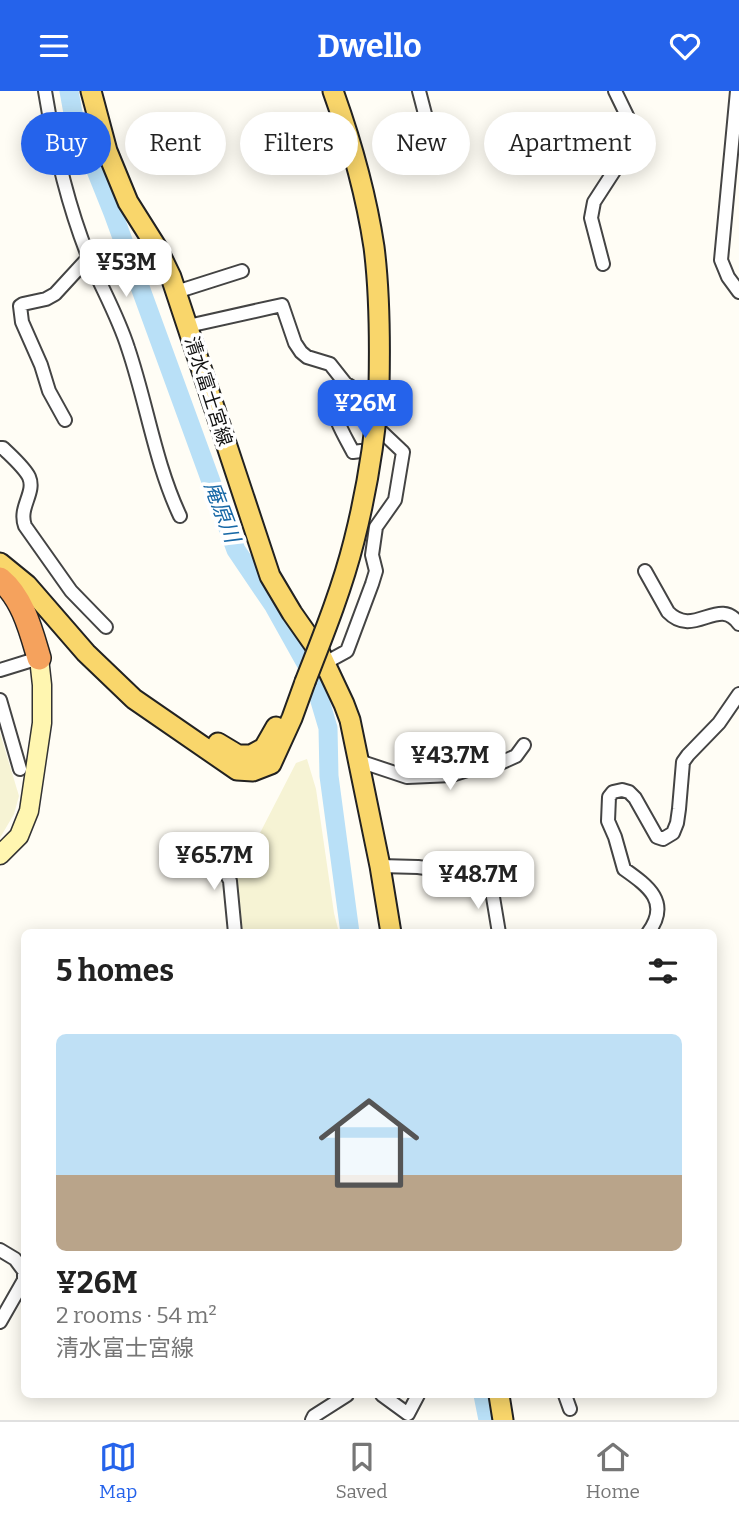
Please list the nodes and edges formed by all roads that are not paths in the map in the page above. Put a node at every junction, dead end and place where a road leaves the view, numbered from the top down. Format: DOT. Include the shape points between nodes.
graph roads {
  1 [pos="45,91"];
  2 [pos="91,91"];
  3 [pos="333,91"];
  4 [pos="419,91"];
  5 [pos="615,91"];
  6 [pos="737,91"];
  7 [pos="424,112"];
  8 [pos="89,257"];
  9 [pos="603,264"];
  10 [pos="242,271"];
  11 [pos="176,292"];
  12 [pos="739,292"];
  13 [pos="188,326"];
  14 [pos="345,383"];
  15 [pos="65,420"];
  16 [pos="0,447"];
  17 [pos="361,451"];
  18 [pos="180,516"];
  19 [pos="0,550"];
  20 [pos="0,563"];
  21 [pos="645,571"];
  22 [pos="0,579"];
  23 [pos="0,594"];
  24 [pos="739,624"];
  25 [pos="106,627"];
  26 [pos="90,650"];
  27 [pos="39,658"];
  28 [pos="325,663"];
  29 [pos="0,670"];
  30 [pos="739,694"];
  31 [pos="0,700"];
  32 [pos="524,745"];
  33 [pos="359,761"];
  34 [pos="20,769"];
  35 [pos="215,846"];
  36 [pos="0,855"];
  37 [pos="380,866"];
  38 [pos="511,869"];
  39 [pos="483,875"];
  40 [pos="235,929"];
  41 [pos="390,929"];
  42 [pos="498,929"];
  43 [pos="651,929"];
  44 [pos="0,1250"];
  45 [pos="21,1268"];
  46 [pos="21,1285"];
  47 [pos="0,1322"];
  48 [pos="342,1398"];
  49 [pos="386,1398"];
  50 [pos="416,1398"];
  51 [pos="499,1398"];
  52 [pos="566,1398"];
  53 [pos="570,1409"];
  54 [pos="312,1420"];
  55 [pos="503,1420"];
  1 -- 8 [label="street" via="65,184"];
  2 -- 11 [label="main road, 清水富士宮線" via="107,151 128,202 157,248"];
  3 -- 26 [label="main road, bridge" via="356,161 378,289 379,387 373,453 354,542 330,619 271,764 253,771 237,770 135,699"];
  4 -- 7 [label="street"];
  5 -- 9 [label="street" via="632,126 629,148 594,202 591,218"];
  6 -- 12 [label="street" via="721,260"];
  8 -- 15 [label="street" via="55,294 20,306 49,391"];
  8 -- 18 [label="street" via="128,346 167,490"];
  10 -- 11 [label="street"];
  11 -- 13 [label="main road, 清水富士宮線"];
  13 -- 14 [label="street" via="282,306 301,352 330,364"];
  13 -- 28 [label="main road, 清水富士宮線" via="270,576"];
  14 -- 17 [label="street" via="333,406 353,452"];
  14 -- 28 [label="street" via="356,390 366,417 403,452 395,500 376,527 372,555 376,571 347,652"];
  16 -- 25 [label="street" via="30,481 23,512 26,526 71,591"];
  19 -- 26 [label="main road" via="34,576"];
  20 -- 26 [label="main road"];
  21 -- 24 [label="street" via="673,617 687,622 722,614"];
  22 -- 27 [label="highway" via="21,607"];
  23 -- 27 [label="highway"];
  27 -- 29 [label="street"];
  27 -- 36 [label="street" via="42,723 29,811 19,836"];
  28 -- 33 [label="main road, 清水富士宮線" via="350,720"];
  30 -- 43 [label="street" via="683,762 673,834 657,837 629,792 613,792 609,797 608,821 624,869 646,884 655,897 657,916"];
  31 -- 34 [label="street"];
  32 -- 33 [label="street" via="516,756 496,765 452,775 407,776"];
  33 -- 37 [label="main road, 清水富士宮線"];
  35 -- 40 [label="street" via="230,881"];
  37 -- 39 [label="street" via="418,867 464,877"];
  37 -- 41 [label="main road, 清水富士宮線"];
  38 -- 39 [label="street"];
  39 -- 42 [label="street" via="490,879"];
  44 -- 45 [label="street"];
  46 -- 47 [label="street"];
  48 -- 54 [label="street"];
  49 -- 50 [label="street" via="408,1414"];
  51 -- 55 [label="main road"];
  52 -- 53 [label="street"];
}
